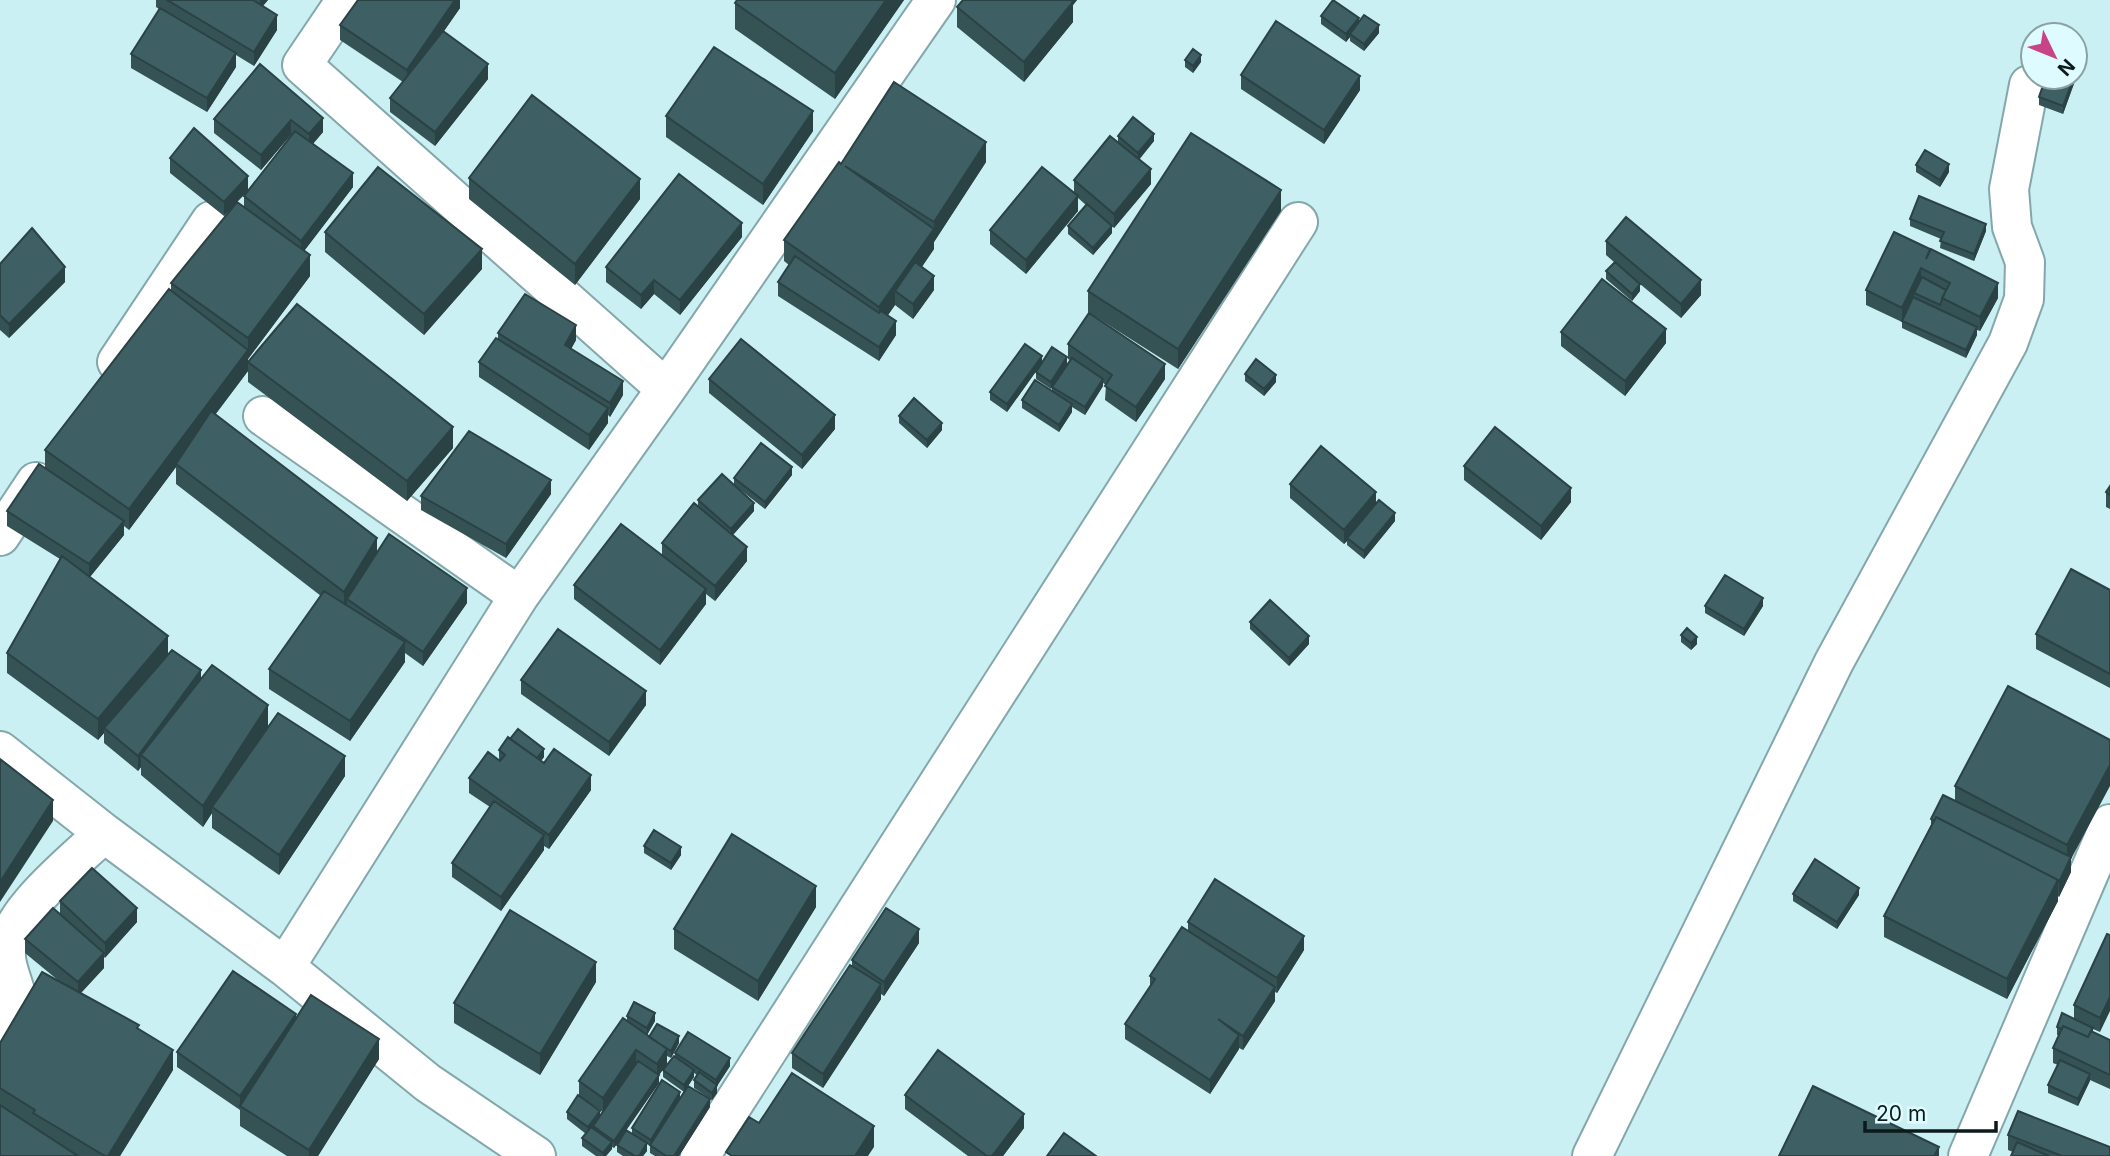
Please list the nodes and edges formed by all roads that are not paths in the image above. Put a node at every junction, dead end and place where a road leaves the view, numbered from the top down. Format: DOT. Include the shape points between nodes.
graph roads {
  1 [pos="346,0"];
  2 [pos="936,0"];
  3 [pos="2028,91"];
  4 [pos="211,222"];
  5 [pos="1298,222"];
  6 [pos="666,389"];
  7 [pos="98,390"];
  8 [pos="263,416"];
  9 [pos="53,457"];
  10 [pos="0,536"];
  11 [pos="519,596"];
  12 [pos="0,751"];
  13 [pos="2110,824"];
  14 [pos="104,833"];
  15 [pos="285,967"];
  16 [pos="0,1024"];
  17 [pos="536,1156"];
  18 [pos="700,1156"];
  19 [pos="1592,1156"];
  20 [pos="1968,1156"];
  1 -- 6 [label="street" via="303,65"];
  2 -- 6 [label="street"];
  3 -- 19 [label="street" via="2009,189 2012,227 2025,262 2024,299 2008,343 1834,662"];
  4 -- 7 [label="street"];
  5 -- 18 [label="street"];
  6 -- 11 [label="street"];
  8 -- 11 [label="street"];
  9 -- 10 [label="street"];
  11 -- 15 [label="street"];
  12 -- 14 [label="street"];
  13 -- 20 [label="street"];
  14 -- 15 [label="street"];
  14 -- 16 [label="street" via="28,906 12,933 6,953 16,995"];
  15 -- 17 [label="street" via="428,1083"];
}
